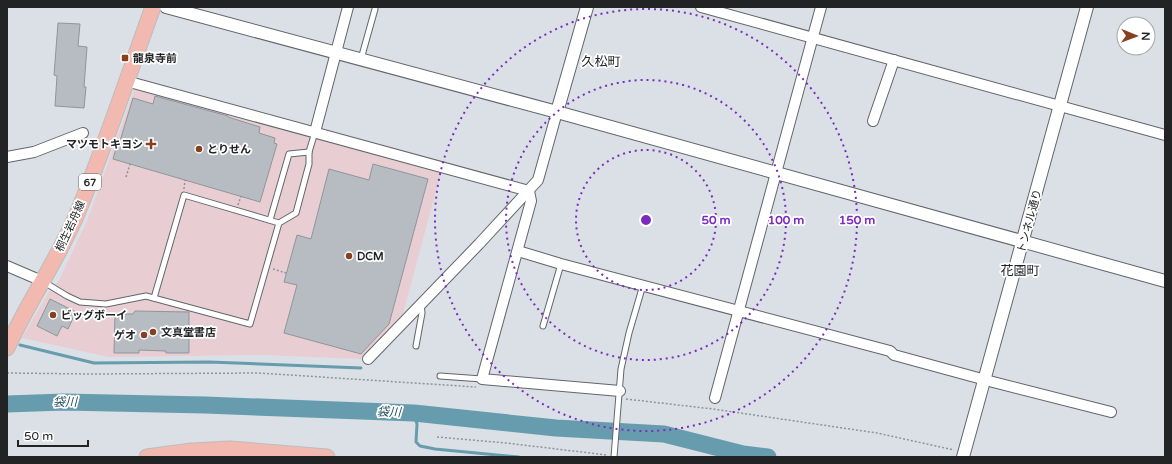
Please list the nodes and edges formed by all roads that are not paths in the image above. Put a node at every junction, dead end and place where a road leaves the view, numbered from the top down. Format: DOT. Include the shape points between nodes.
graph roads {
  1 [pos="153,7"];
  2 [pos="166,7"];
  3 [pos="348,7"];
  4 [pos="587,7"];
  5 [pos="701,7"];
  6 [pos="821,7"];
  7 [pos="1087,7"];
  8 [pos="375,9"];
  9 [pos="813,38"];
  10 [pos="336,53"];
  11 [pos="360,60"];
  12 [pos="894,60"];
  13 [pos="126,80"];
  14 [pos="1060,106"];
  15 [pos="558,112"];
  16 [pos="873,121"];
  17 [pos="315,132"];
  18 [pos="83,133"];
  19 [pos="1165,135"];
  20 [pos="309,152"];
  21 [pos="7,156"];
  22 [pos="776,174"];
  23 [pos="529,191"];
  24 [pos="270,220"];
  25 [pos="279,223"];
  26 [pos="1023,242"];
  27 [pos="518,251"];
  28 [pos="561,264"];
  29 [pos="7,266"];
  30 [pos="42,281"];
  31 [pos="1165,281"];
  32 [pos="643,284"];
  33 [pos="154,298"];
  34 [pos="421,304"];
  35 [pos="739,311"];
  36 [pos="543,326"];
  37 [pos="416,346"];
  38 [pos="7,348"];
  39 [pos="368,359"];
  40 [pos="440,376"];
  41 [pos="984,379"];
  42 [pos="480,383"];
  43 [pos="621,397"];
  44 [pos="715,398"];
  45 [pos="1111,412"];
  46 [pos="960,454"];
  47 [pos="613,455"];
  48 [pos="154,456"];
  49 [pos="327,457"];
  1 -- 13 [label="main road, 桐生岩舟線 / 67"];
  2 -- 10 [label="street"];
  3 -- 10 [label="street"];
  4 -- 15 [label="street"];
  5 -- 9 [label="street"];
  6 -- 9 [label="street"];
  7 -- 14 [label="street, トンネル通り"];
  8 -- 11 [label="lane"];
  9 -- 12 [label="street"];
  9 -- 22 [label="street"];
  10 -- 11 [label="street"];
  10 -- 17 [label="street"];
  11 -- 15 [label="street"];
  12 -- 14 [label="street"];
  12 -- 16 [label="street"];
  13 -- 17 [label="street"];
  13 -- 30 [label="main road, 桐生岩舟線 / 67" via="77,215"];
  14 -- 19 [label="street"];
  14 -- 26 [label="street, トンネル通り"];
  15 -- 22 [label="street"];
  15 -- 23 [label="street" via="541,172"];
  17 -- 20 [label="lane"];
  17 -- 23 [label="street"];
  18 -- 21 [label="street" via="34,152"];
  20 -- 24 [label="lane" via="289,154"];
  20 -- 25 [label="lane" via="309,164 296,213"];
  22 -- 26 [label="street"];
  22 -- 35 [label="street"];
  23 -- 27 [label="street" via="531,201"];
  23 -- 34 [label="street"];
  24 -- 25 [label="lane"];
  24 -- 33 [label="lane" via="184,195"];
  25 -- 33 [label="lane" via="250,324"];
  26 -- 31 [label="street"];
  26 -- 41 [label="street, トンネル通り"];
  27 -- 28 [label="street"];
  27 -- 42 [label="street"];
  28 -- 32 [label="street"];
  28 -- 36 [label="lane"];
  29 -- 30 [label="street"];
  30 -- 33 [label="lane" via="80,302 106,304 146,296"];
  30 -- 38 [label="main road, 桐生岩舟線 / 67"];
  32 -- 35 [label="street"];
  32 -- 43 [label="lane" via="621,370"];
  34 -- 37 [label="lane" via="422,313"];
  34 -- 39 [label="street"];
  35 -- 41 [label="street"];
  35 -- 44 [label="street"];
  40 -- 42 [label="lane"];
  41 -- 45 [label="street"];
  41 -- 46 [label="street, トンネル通り"];
  42 -- 43 [label="street"];
  43 -- 47 [label="lane"];
  48 -- 49 [label="main road" via="230,449"];
}
